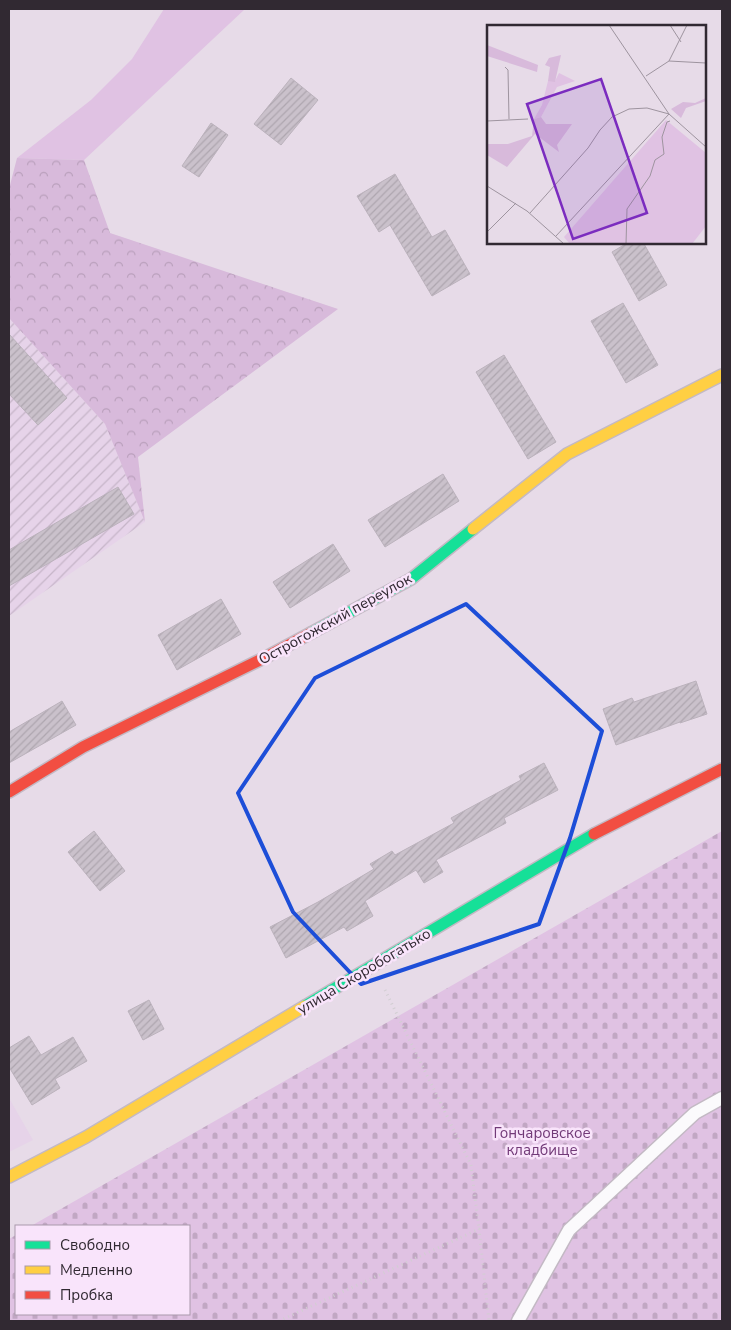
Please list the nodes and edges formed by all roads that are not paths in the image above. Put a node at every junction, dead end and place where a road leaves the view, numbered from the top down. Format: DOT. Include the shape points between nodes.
graph roads {
  1 [pos="722,375"];
  2 [pos="722,769"];
  3 [pos="9,792"];
  4 [pos="722,1098"];
  5 [pos="9,1177"];
  6 [pos="518,1321"];
  1 -- 3 [label="street, Острогожский переулок" via="567,454 411,579 268,656 83,747"];
  2 -- 5 [label="street, улица Скоробогатько" via="609,825 86,1137"];
  4 -- 6 [label="lane" via="695,1113 569,1230"];
}
